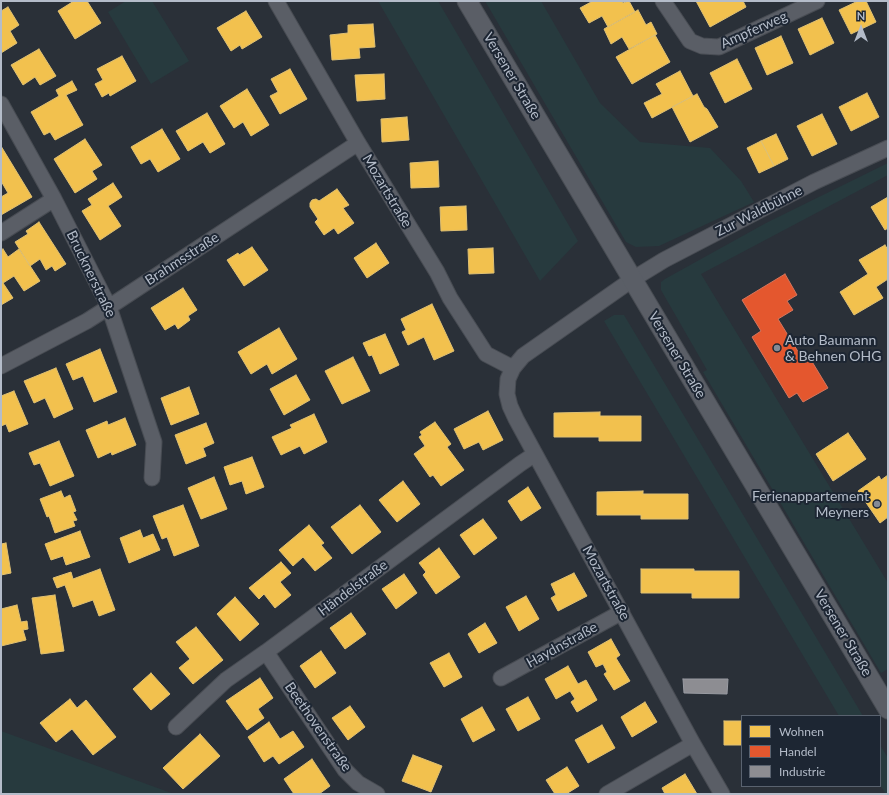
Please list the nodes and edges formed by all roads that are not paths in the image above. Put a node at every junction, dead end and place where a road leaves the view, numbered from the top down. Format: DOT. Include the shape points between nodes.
graph roads {
  1 [pos="276,1"];
  2 [pos="467,1"];
  3 [pos="663,1"];
  4 [pos="817,1"];
  5 [pos="1,104"];
  6 [pos="5,119"];
  7 [pos="358,143"];
  8 [pos="888,148"];
  9 [pos="54,199"];
  10 [pos="1,233"];
  11 [pos="633,279"];
  12 [pos="109,307"];
  13 [pos="1,366"];
  14 [pos="513,368"];
  15 [pos="535,454"];
  16 [pos="152,478"];
  17 [pos="622,612"];
  18 [pos="266,652"];
  19 [pos="501,678"];
  20 [pos="888,709"];
  21 [pos="176,727"];
  22 [pos="693,744"];
  23 [pos="378,794"];
  24 [pos="607,794"];
  25 [pos="722,794"];
  1 -- 7 [label="street, Mozartstraße"];
  2 -- 11 [label="street, Versener Straße"];
  3 -- 4 [label="street, Ampferweg" via="690,41 702,46 719,47"];
  5 -- 6 [label="street, Brucknerstraße"];
  6 -- 9 [label="street, Brucknerstraße"];
  7 -- 12 [label="street, Brahmsstraße"];
  7 -- 14 [label="street, Mozartstraße" via="486,354"];
  8 -- 11 [label="street, Zur Waldbühne" via="723,228"];
  9 -- 10 [label="street"];
  9 -- 12 [label="street, Brucknerstraße"];
  11 -- 14 [label="street, Mozartstraße" via="523,356"];
  11 -- 20 [label="street, Versener Straße"];
  12 -- 13 [label="street, Brahmsstraße"];
  12 -- 16 [label="street, Brucknerstraße" via="154,442"];
  14 -- 15 [label="street, Mozartstraße" via="506,394"];
  15 -- 17 [label="street, Mozartstraße"];
  15 -- 18 [label="street, Händelstraße"];
  17 -- 19 [label="street, Haydnstraße"];
  17 -- 22 [label="street, Mozartstraße"];
  18 -- 21 [label="street, Händelstraße" via="226,680"];
  18 -- 23 [label="street, Beethovenstraße" via="345,770 358,783"];
  22 -- 24 [label="street"];
  22 -- 25 [label="street, Mozartstraße"];
}
